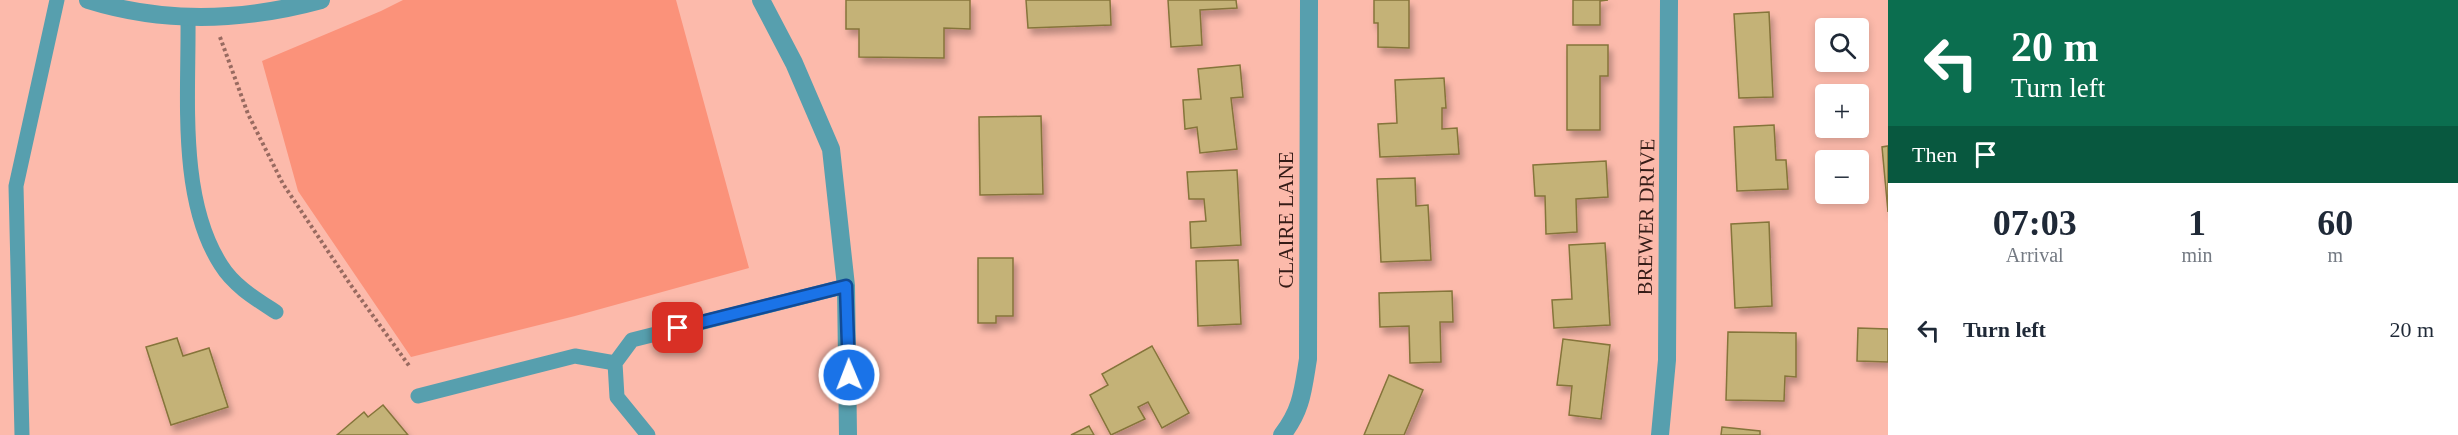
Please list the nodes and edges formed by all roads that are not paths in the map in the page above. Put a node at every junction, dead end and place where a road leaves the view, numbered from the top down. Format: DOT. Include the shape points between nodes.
graph roads {
  1 [pos="57,0"];
  2 [pos="88,0"];
  3 [pos="321,0"];
  4 [pos="761,0"];
  5 [pos="1309,0"];
  6 [pos="1669,0"];
  7 [pos="188,18"];
  8 [pos="846,286"];
  9 [pos="276,312"];
  10 [pos="615,363"];
  11 [pos="418,396"];
  12 [pos="22,435"];
  13 [pos="648,435"];
  14 [pos="848,435"];
  15 [pos="1282,435"];
  16 [pos="1660,435"];
  1 -- 12 [label="lane" via="16,186"];
  2 -- 7 [label="street"];
  3 -- 7 [label="street" via="291,9"];
  4 -- 8 [label="street" via="794,63 831,149"];
  5 -- 15 [label="street, CLAIRE LANE" via="1308,359 1301,399 1294,419"];
  6 -- 16 [label="street, BREWER DRIVE" via="1666,360"];
  7 -- 9 [label="lane" via="189,149 194,194 205,233 221,266 243,291"];
  8 -- 10 [label="lane" via="632,340"];
  8 -- 14 [label="street"];
  10 -- 11 [label="lane" via="575,356"];
  10 -- 13 [label="lane" via="616,397"];
}
